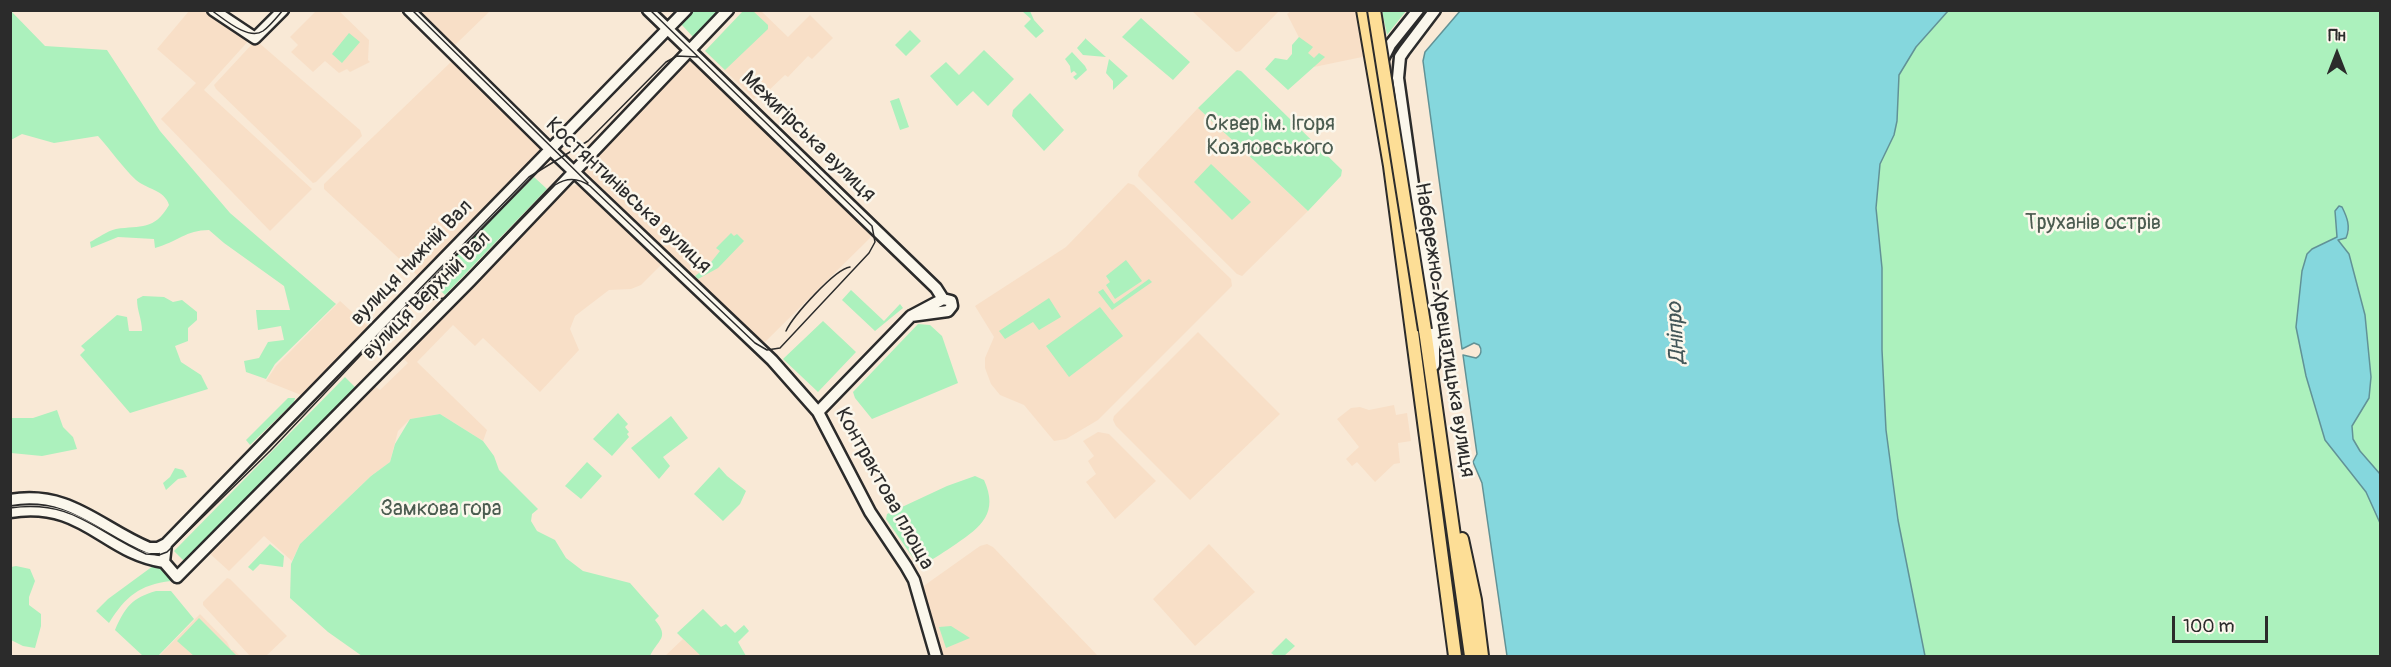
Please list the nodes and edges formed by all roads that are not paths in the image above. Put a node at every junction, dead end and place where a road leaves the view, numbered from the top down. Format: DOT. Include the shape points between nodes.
graph roads {
  1 [pos="213,10"];
  2 [pos="283,10"];
  3 [pos="409,10"];
  4 [pos="648,10"];
  5 [pos="686,10"];
  6 [pos="728,10"];
  7 [pos="1364,10"];
  8 [pos="1374,10"];
  9 [pos="1418,10"];
  10 [pos="1435,10"];
  11 [pos="667,30"];
  12 [pos="689,50"];
  13 [pos="1377,84"];
  14 [pos="550,149"];
  15 [pos="575,171"];
  16 [pos="941,301"];
  17 [pos="818,412"];
  18 [pos="1436,413"];
  19 [pos="1448,488"];
  20 [pos="10,500"];
  21 [pos="10,512"];
  22 [pos="166,544"];
  23 [pos="165,562"];
  24 [pos="936,657"];
  25 [pos="1455,657"];
  26 [pos="1471,657"];
  27 [pos="1482,657"];
  1 -- 2 [label="main road" via="255,38"];
  3 -- 14 [label="main road, Костянтинівська вулиця"];
  4 -- 11 [label="main road, Межигірська вулиця"];
  5 -- 11 [label="main road, вулиця Нижній Вал"];
  6 -- 12 [label="main road, вулиця Верхній Вал"];
  7 -- 13 [label="main road, Набережно-Хрещатицька вулиця"];
  8 -- 18 [label="main road, Набережно-Хрещатицька вулиця, bridge"];
  9 -- 13 [label="main road" via="1386,51"];
  10 -- 18 [label="main road" via="1400,57 1398,78 1434,334"];
  11 -- 12 [label="main road, Межигірська вулиця"];
  11 -- 14 [label="main road, вулиця Нижній Вал"];
  12 -- 15 [label="main road, вулиця Верхній Вал"];
  12 -- 16 [label="main road, Межигірська вулиця"];
  13 -- 25 [label="main road, Набережно-Хрещатицька вулиця"];
  14 -- 15 [label="main road, Костянтинівська вулиця"];
  14 -- 22 [label="main road, вулиця Нижній Вал"];
  15 -- 17 [label="main road, Костянтинівська вулиця" via="772,360"];
  15 -- 23 [label="main road, вулиця Верхній Вал" via="177,577"];
  16 -- 17 [label="main road, Контрактова площа" via="911,316"];
  17 -- 24 [label="main road, Контрактова площа" via="870,512 914,580"];
  18 -- 19 [label="main road, Набережно-Хрещатицька вулиця"];
  19 -- 26 [label="main road, Набережно-Хрещатицька вулиця"];
  19 -- 27 [label="main road" via="1471,579"];
  20 -- 22 [label="main road" via="63,502 148,548"];
  21 -- 23 [label="main road" via="43,510 68,516 148,560"];
  22 -- 23 [label="main road"];
}
